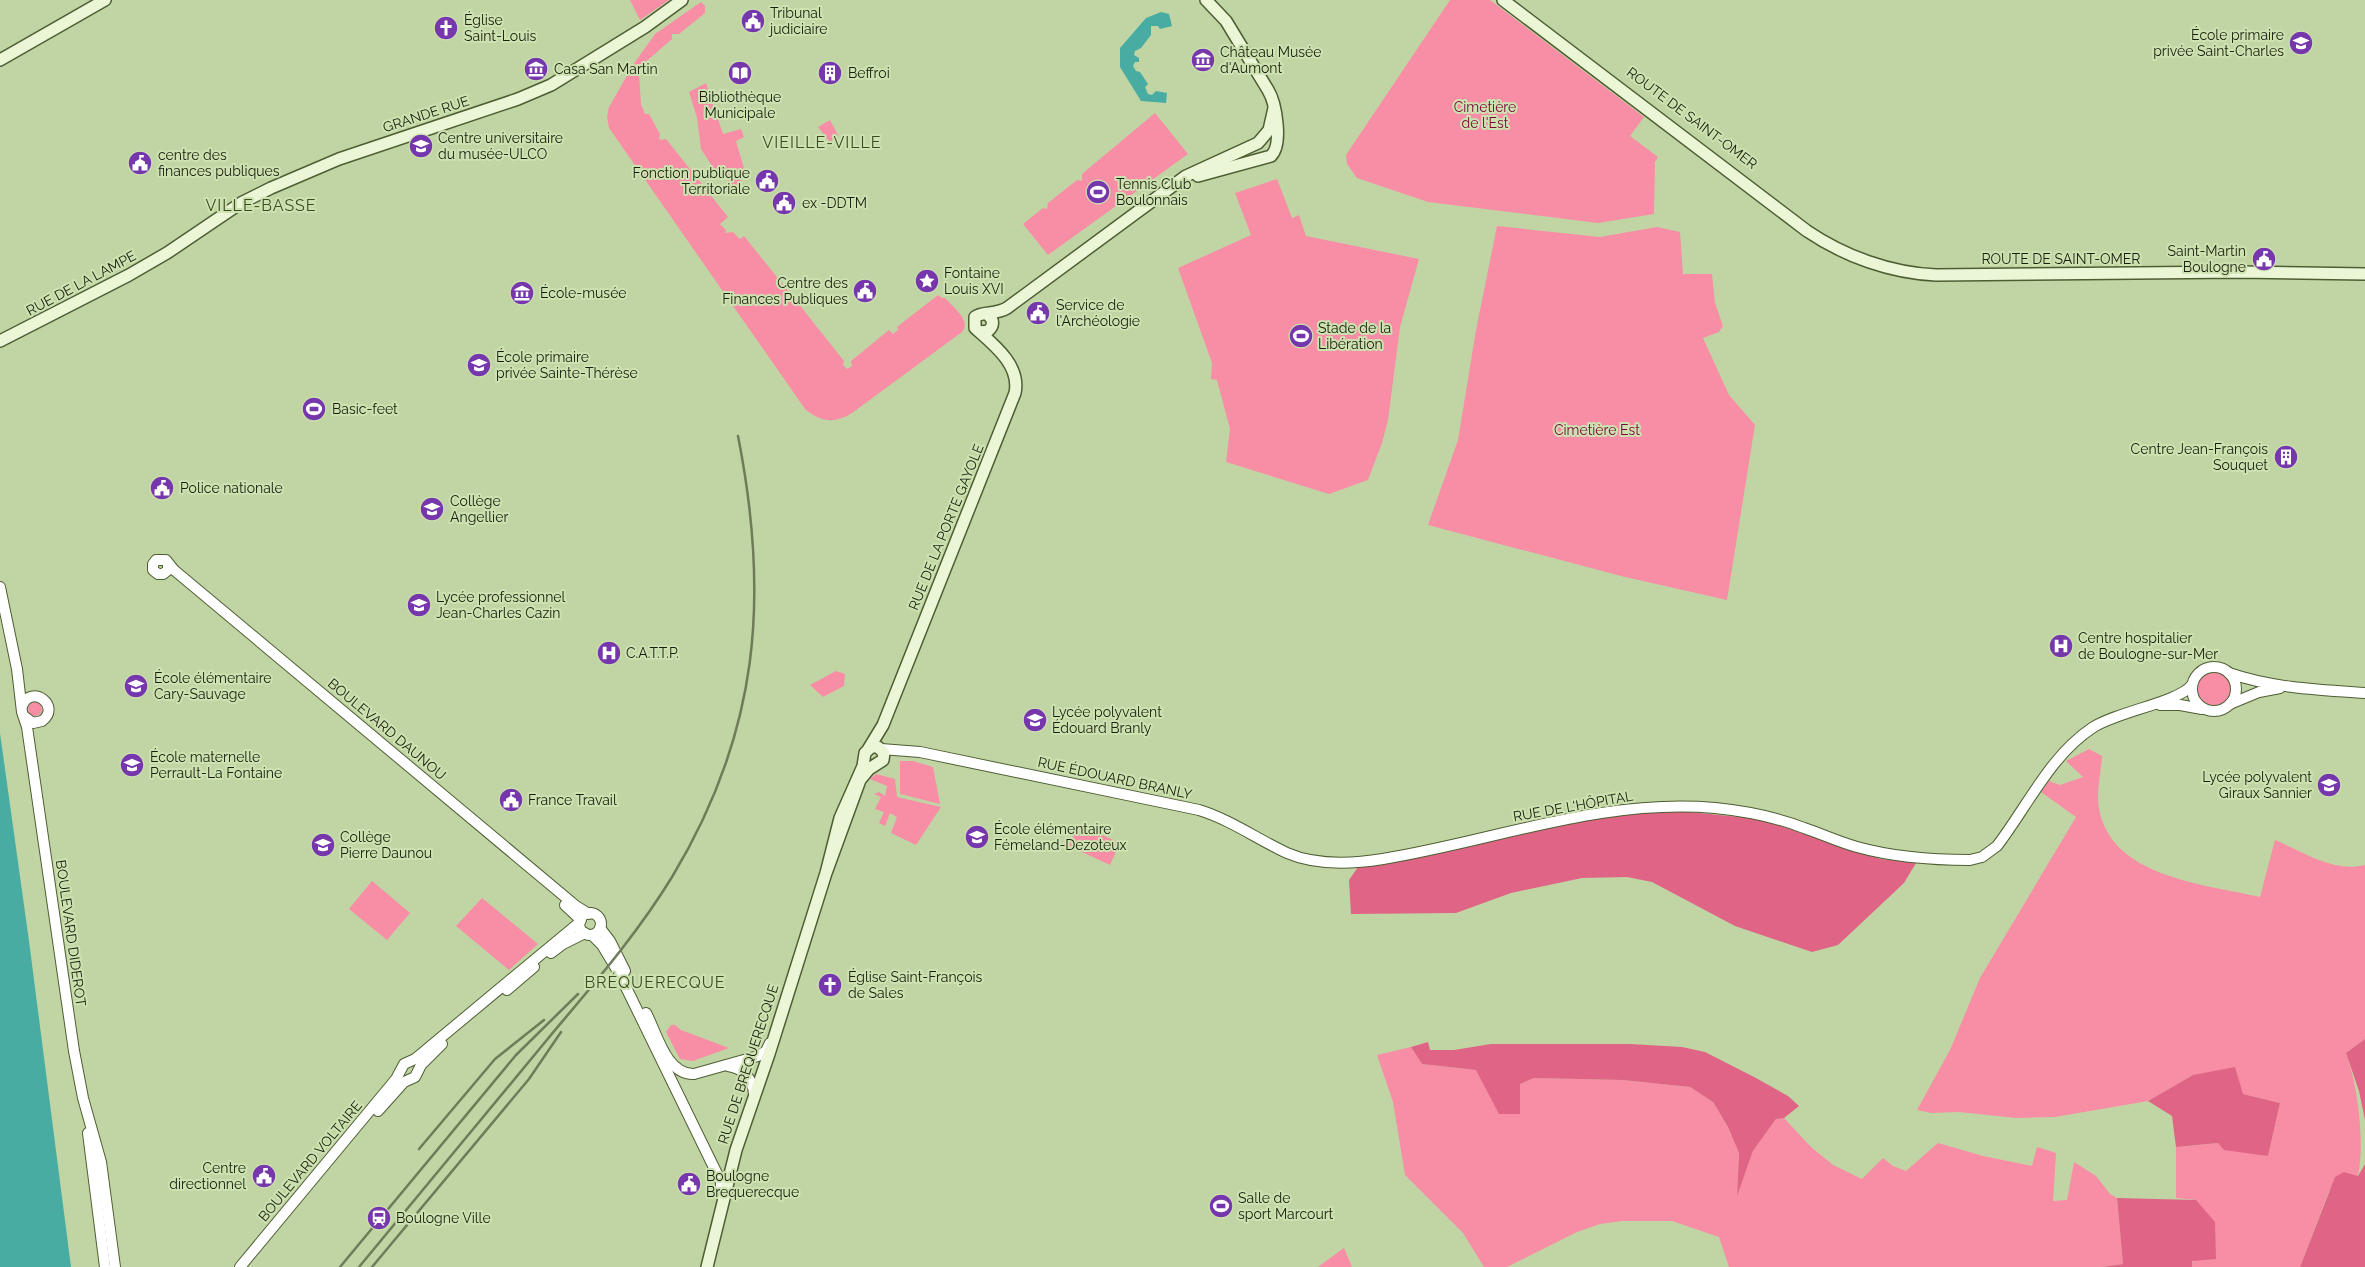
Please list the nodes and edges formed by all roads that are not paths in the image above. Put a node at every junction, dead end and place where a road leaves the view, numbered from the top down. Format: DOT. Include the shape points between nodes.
graph roads {
  1 [pos="105,0"];
  2 [pos="682,0"];
  3 [pos="1206,0"];
  4 [pos="1503,0"];
  5 [pos="1513,0"];
  6 [pos="0,60"];
  7 [pos="1274,108"];
  8 [pos="1261,141"];
  9 [pos="1275,144"];
  10 [pos="1265,157"];
  11 [pos="1161,194"];
  12 [pos="174,248"];
  13 [pos="1856,256"];
  14 [pos="2365,267"];
  15 [pos="2240,272"];
  16 [pos="2365,274"];
  17 [pos="0,341"];
  18 [pos="168,564"];
  19 [pos="163,574"];
  20 [pos="0,587"];
  21 [pos="17,668"];
  22 [pos="2229,673"];
  23 [pos="2192,685"];
  24 [pos="2305,688"];
  25 [pos="2365,693"];
  26 [pos="36,696"];
  27 [pos="2229,705"];
  28 [pos="22,706"];
  29 [pos="2134,709"];
  30 [pos="2205,709"];
  31 [pos="25,718"];
  32 [pos="40,722"];
  33 [pos="875,755"];
  34 [pos="33,765"];
  35 [pos="1284,851"];
  36 [pos="583,918"];
  37 [pos="592,932"];
  38 [pos="773,1035"];
  39 [pos="410,1062"];
  40 [pos="727,1065"];
  41 [pos="418,1070"];
  42 [pos="701,1072"];
  43 [pos="404,1075"];
  44 [pos="754,1094"];
  45 [pos="684,1103"];
  46 [pos="85,1104"];
  47 [pos="718,1218"];
  48 [pos="104,1267"];
  49 [pos="115,1267"];
  50 [pos="240,1267"];
  51 [pos="248,1267"];
  52 [pos="707,1267"];
  1 -- 6 [label="main road"];
  2 -- 12 [label="main road, GRANDE RUE" via="605,53 539,91 299,175 241,203"];
  3 -- 7 [label="main road" via="1226,20 1268,90"];
  4 -- 13 [label="main road, ROUTE DE SAINT-OMER" via="1818,238"];
  5 -- 13 [label="main road, ROUTE DE SAINT-OMER" via="1820,236"];
  7 -- 8 [label="main road" via="1269,130"];
  7 -- 9 [label="main road" via="1278,134"];
  8 -- 9 [label="main road" via="1271,139"];
  8 -- 10 [label="main road" via="1258,154"];
  8 -- 11 [label="main road" via="1190,173"];
  9 -- 10 [label="main road" via="1274,154"];
  10 -- 11 [label="main road" via="1198,176"];
  11 -- 33 [label="main road, RUE DE LA PORTE GAYOLE" via="988,324 992,342 1014,372 1015,393 883,725"];
  12 -- 17 [label="main road, RUE DE LA LAMPE" via="124,278"];
  13 -- 15 [label="main road, ROUTE DE SAINT-OMER" via="1892,268 1936,275"];
  14 -- 15 [label="main road, ROUTE DE SAINT-OMER" via="2288,267"];
  15 -- 16 [label="main road, ROUTE DE SAINT-OMER"];
  18 -- 19 [label="street"];
  18 -- 19 [label="street" via="161,558 154,563 155,572"];
  18 -- 36 [label="street, BOULEVARD DAUNOU" via="576,906"];
  19 -- 36 [label="street, BOULEVARD DAUNOU" via="176,580"];
  20 -- 21 [label="street"];
  21 -- 26 [label="street" via="24,684"];
  21 -- 28 [label="street"];
  22 -- 23 [label="street" via="2219,668 2208,668 2198,673"];
  22 -- 24 [label="street"];
  22 -- 27 [label="street" via="2236,688"];
  23 -- 29 [label="street" via="2182,694"];
  23 -- 30 [label="street" via="2195,700"];
  24 -- 25 [label="street"];
  24 -- 27 [label="street" via="2266,690"];
  26 -- 28 [label="street" via="27,698"];
  26 -- 32 [label="street" via="45,700 49,708 48,716"];
  27 -- 30 [label="street" via="2219,710"];
  28 -- 31 [label="street"];
  29 -- 30 [label="street" via="2170,705"];
  29 -- 35 [label="street, RUE DE L'HÔPITAL" via="2112,717 2073,743 1997,846 1987,855 1975,859 1881,853 1758,815 1670,806 1599,813 1368,862 1320,861"];
  31 -- 32 [label="street" via="30,722"];
  31 -- 34 [label="street, BOULEVARD DIDEROT"];
  32 -- 34 [label="street, BOULEVARD DIDEROT" via="34,735"];
  33 -- 35 [label="street, RUE ÉDOUARD BRANLY" via="933,755 1200,810"];
  33 -- 38 [label="main road, RUE DE BREQUERECQUE" via="860,780 826,873"];
  34 -- 46 [label="street, BOULEVARD DIDEROT" via="74,1051"];
  36 -- 37 [label="street" via="580,927"];
  36 -- 37 [label="street" via="598,917"];
  36 -- 39 [label="street, BOULEVARD VOLTAIRE"];
  37 -- 41 [label="street, BOULEVARD VOLTAIRE" via="558,947 443,1043"];
  37 -- 42 [label="street" via="612,945 674,1067 685,1074"];
  37 -- 45 [label="street" via="619,972"];
  38 -- 40 [label="street" via="761,1055"];
  38 -- 44 [label="main road, RUE DE BREQUERECQUE"];
  39 -- 41 [label="street"];
  39 -- 43 [label="street, BOULEVARD VOLTAIRE" via="404,1064"];
  40 -- 42 [label="street"];
  40 -- 44 [label="street" via="747,1076"];
  41 -- 43 [label="street, BOULEVARD VOLTAIRE" via="416,1077"];
  42 -- 45 [label="street" via="679,1082"];
  43 -- 50 [label="street, BOULEVARD VOLTAIRE"];
  43 -- 51 [label="street, BOULEVARD VOLTAIRE" via="388,1100"];
  44 -- 47 [label="main road, RUE DE BREQUERECQUE"];
  45 -- 47 [label="street" via="722,1184"];
  46 -- 48 [label="street, BOULEVARD DIDEROT"];
  46 -- 49 [label="street, BOULEVARD DIDEROT" via="102,1167"];
  47 -- 52 [label="main road, RUE DE BREQUERECQUE"];
}
